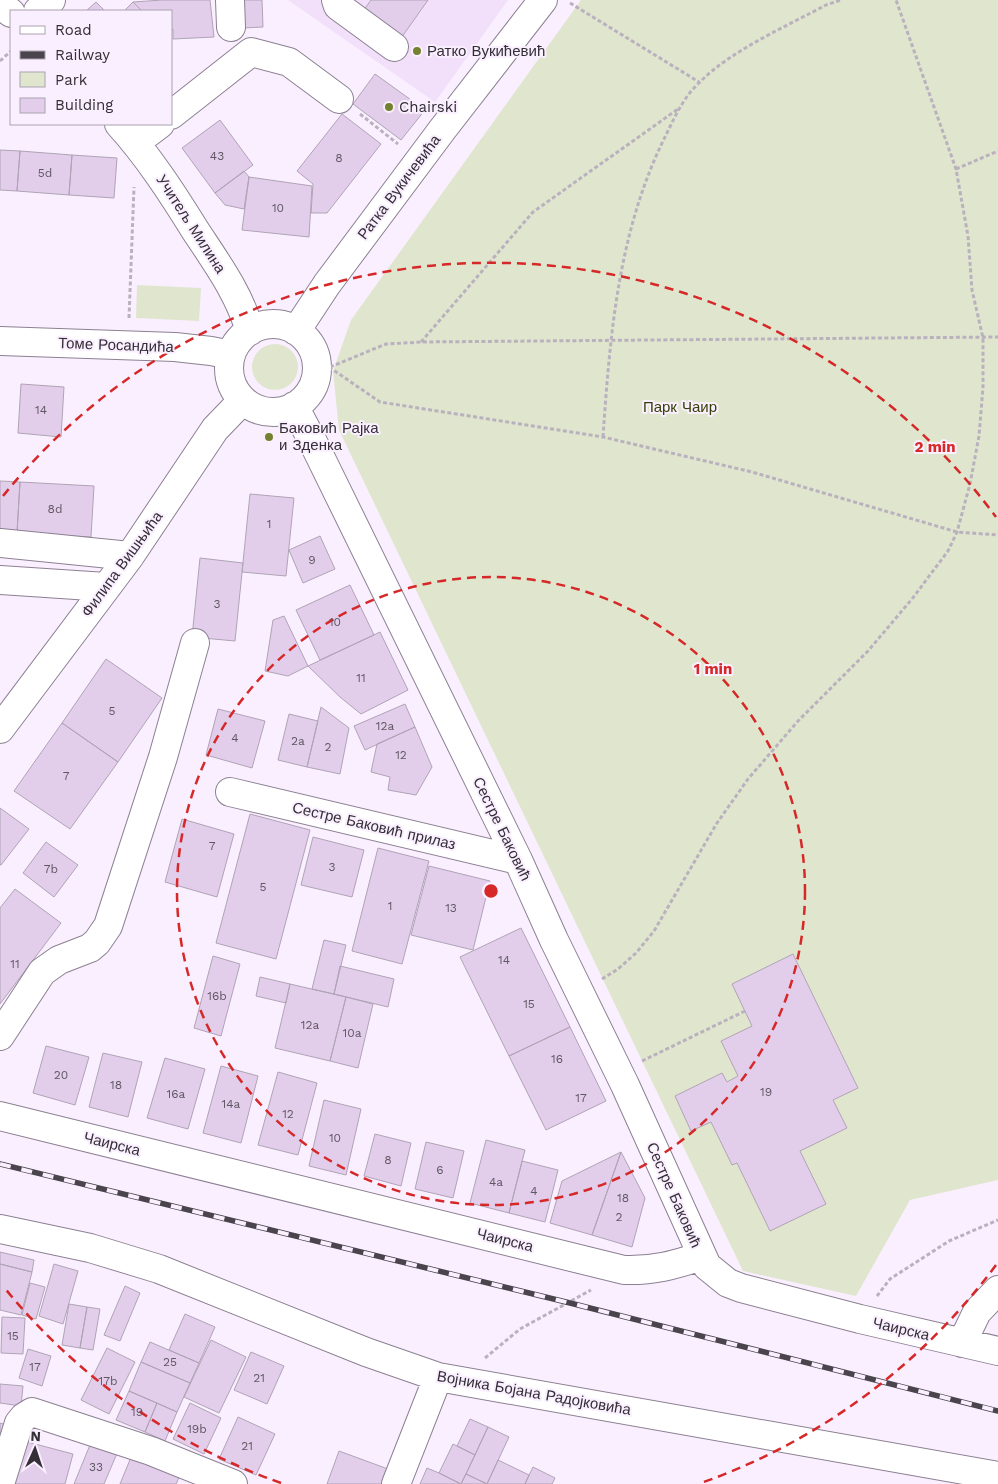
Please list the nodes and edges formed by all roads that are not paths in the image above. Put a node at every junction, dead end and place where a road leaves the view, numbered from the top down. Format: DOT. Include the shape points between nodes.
graph roads {
  1 [pos="51,0"];
  2 [pos="230,0"];
  3 [pos="336,0"];
  4 [pos="556,1"];
  5 [pos="39,10"];
  6 [pos="231,27"];
  7 [pos="394,46"];
  8 [pos="339,99"];
  9 [pos="172,114"];
  10 [pos="156,125"];
  11 [pos="127,133"];
  12 [pos="250,331"];
  13 [pos="296,331"];
  14 [pos="0,341"];
  15 [pos="231,355"];
  16 [pos="243,400"];
  17 [pos="294,406"];
  18 [pos="0,543"];
  19 [pos="130,556"];
  20 [pos="0,580"];
  21 [pos="106,587"];
  22 [pos="195,643"];
  23 [pos="0,729"];
  24 [pos="230,792"];
  25 [pos="518,860"];
  26 [pos="0,1036"];
  27 [pos="0,1116"];
  28 [pos="0,1229"];
  29 [pos="702,1256"];
  30 [pos="998,1290"];
  31 [pos="962,1343"];
  32 [pos="998,1351"];
  33 [pos="438,1377"];
  34 [pos="998,1476"];
  35 [pos="0,1484"];
  36 [pos="232,1484"];
  37 [pos="396,1484"];
  1 -- 5 [label="street"];
  2 -- 6 [label="street"];
  3 -- 7 [label="street" via="338,6"];
  4 -- 13 [label="street, Ратка Вукичевића" via="442,130 327,284"];
  8 -- 9 [label="street" via="289,62 251,52"];
  10 -- 11 [label="street"];
  11 -- 12 [label="street, Учитељ Милина" via="182,208 226,278 243,309"];
  12 -- 13 [label="street" via="273,324"];
  12 -- 15 [label="street"];
  13 -- 17 [label="street" via="307,339 317,363 312,388"];
  14 -- 15 [label="street, Томе Росандића" via="175,347"];
  15 -- 16 [label="street" via="231,379"];
  16 -- 17 [label="street" via="254,408 267,411 281,411"];
  16 -- 19 [label="street, Филипа Вишњића" via="215,429"];
  17 -- 25 [label="street, Сестре Баковић"];
  18 -- 19 [label="street"];
  19 -- 21 [label="street, Филипа Вишњића"];
  20 -- 21 [label="street"];
  21 -- 23 [label="street, Филипа Вишњића"];
  22 -- 26 [label="street" via="163,757 108,926 90,948 59,960 42,972"];
  24 -- 25 [label="street, Сестре Баковић прилаз"];
  25 -- 29 [label="street, Сестре Баковић"];
  27 -- 29 [label="street, Чаирска" via="624,1270 668,1267"];
  28 -- 33 [label="street, Војника Бојана Радојковића" via="90,1248 159,1270"];
  29 -- 31 [label="street, Чаирска" via="707,1266 719,1276 741,1288"];
  30 -- 31 [label="street" via="977,1312"];
  31 -- 32 [label="street, Чаирска"];
  33 -- 34 [label="street, Војника Бојана Радојковића"];
  33 -- 37 [label="street"];
  35 -- 36 [label="street" via="20,1423 32,1412 151,1451"];
}
